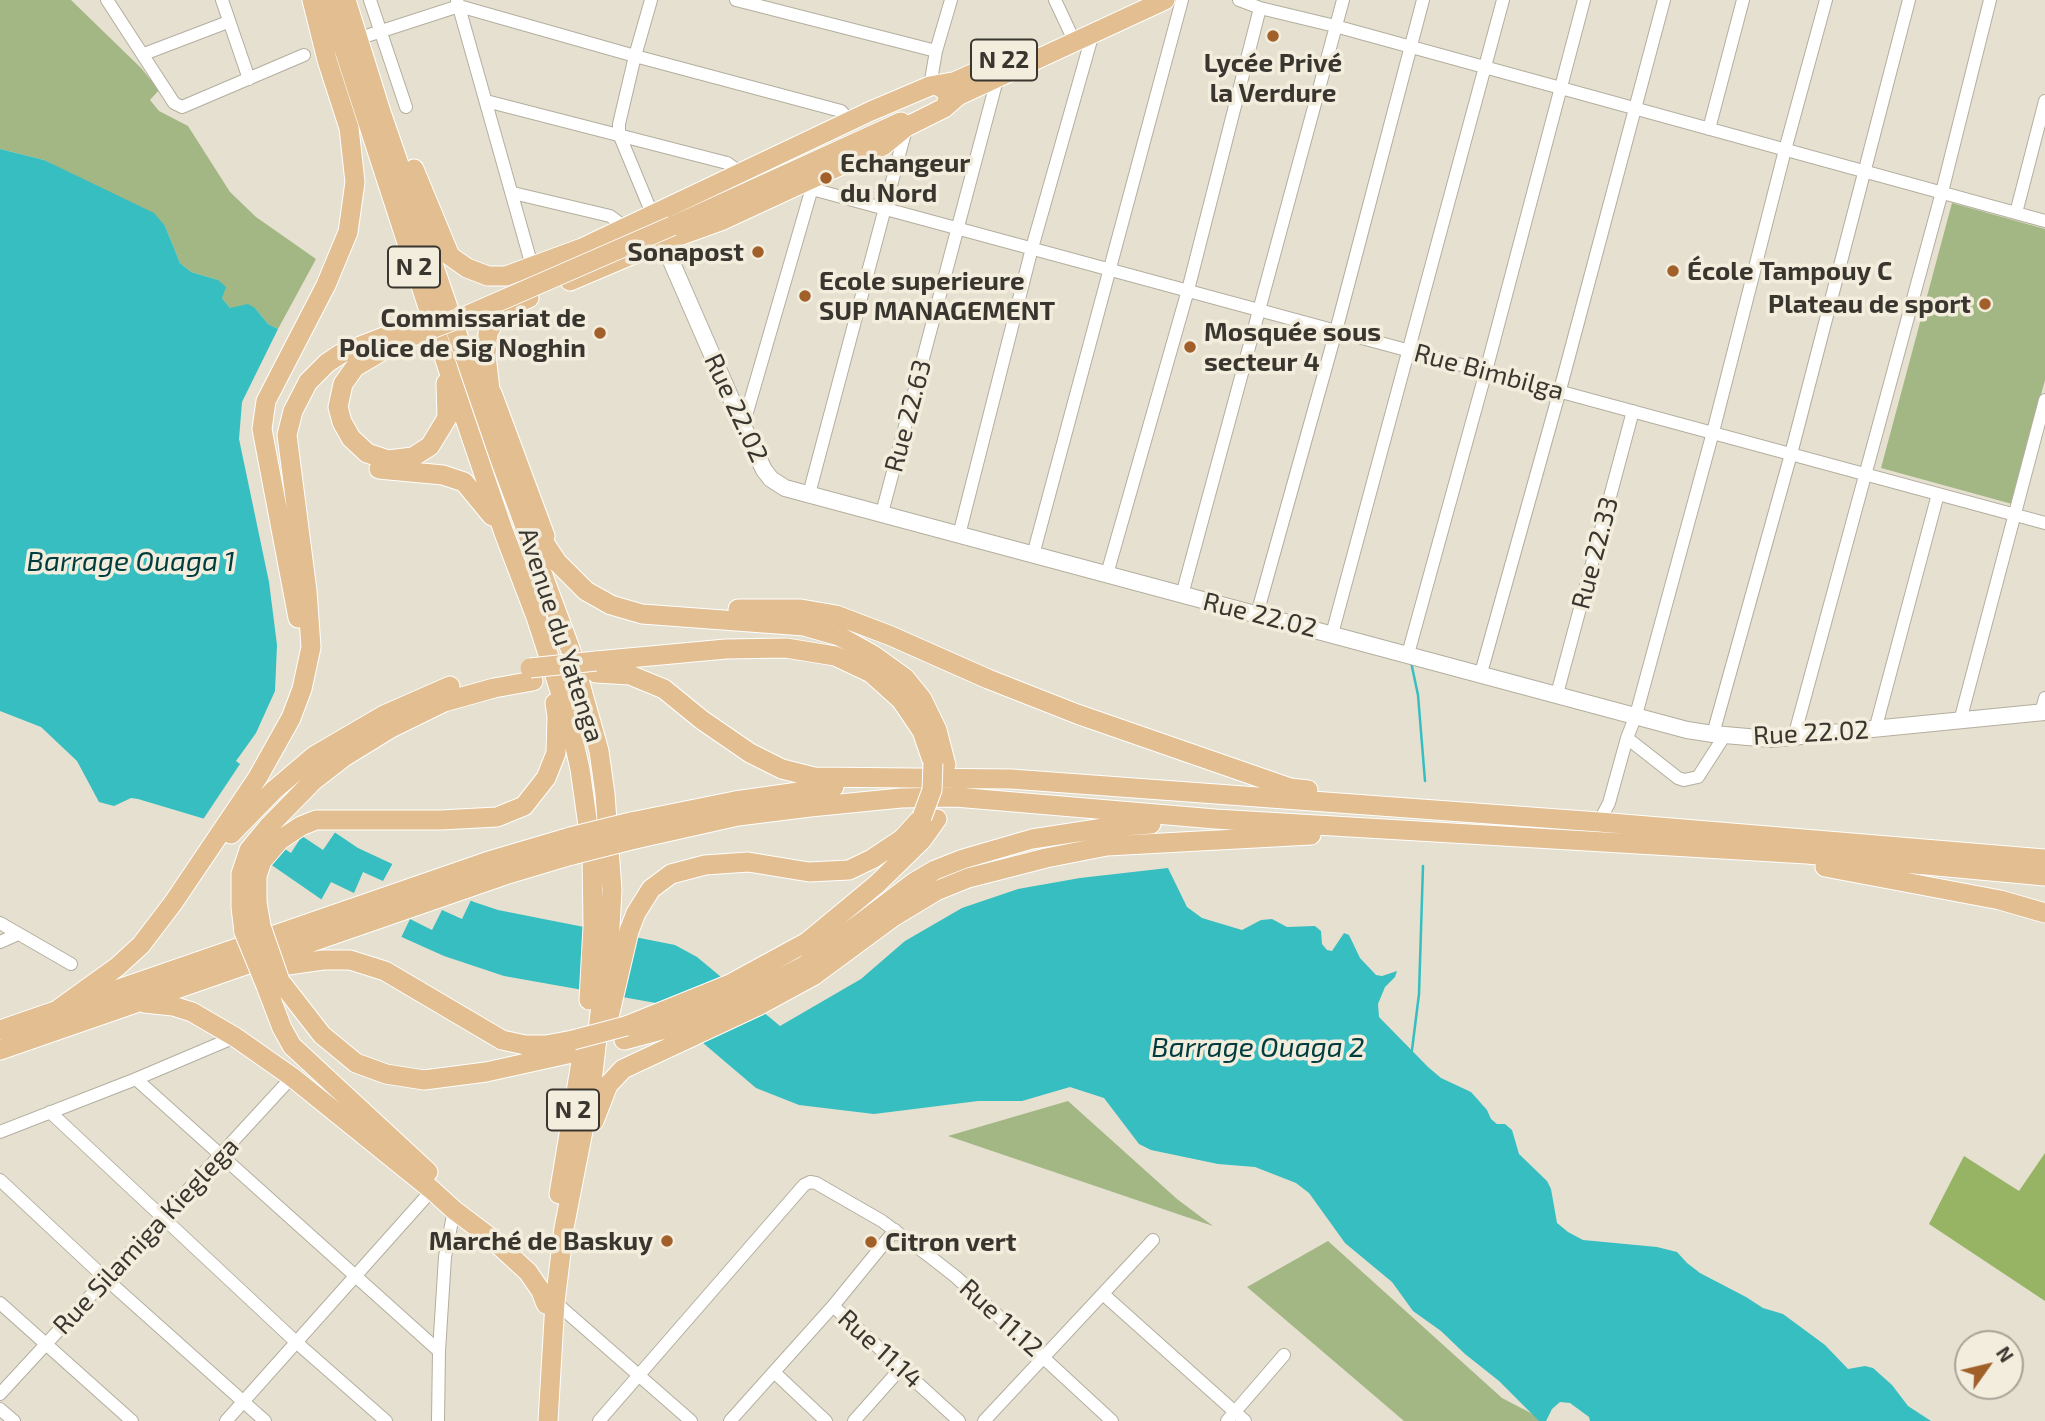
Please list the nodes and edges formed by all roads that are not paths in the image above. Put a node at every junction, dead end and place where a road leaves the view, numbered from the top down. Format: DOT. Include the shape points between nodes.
graph roads {
  1 [pos="107,0"];
  2 [pos="222,0"];
  3 [pos="312,0"];
  4 [pos="328,0"];
  5 [pos="346,0"];
  6 [pos="370,0"];
  7 [pos="651,0"];
  8 [pos="736,0"];
  9 [pos="951,0"];
  10 [pos="1055,0"];
  11 [pos="1139,0"];
  12 [pos="1165,0"];
  13 [pos="1182,0"];
  14 [pos="1238,0"];
  15 [pos="1343,0"];
  16 [pos="1423,0"];
  17 [pos="1503,0"];
  18 [pos="1584,0"];
  19 [pos="1664,0"];
  20 [pos="1743,0"];
  21 [pos="1826,0"];
  22 [pos="1909,0"];
  23 [pos="1990,0"];
  24 [pos="458,3"];
  25 [pos="1260,8"];
  26 [pos="229,22"];
  27 [pos="1335,26"];
  28 [pos="381,31"];
  29 [pos="1070,32"];
  30 [pos="1093,33"];
  31 [pos="358,38"];
  32 [pos="1412,47"];
  33 [pos="936,51"];
  34 [pos="144,54"];
  35 [pos="304,55"];
  36 [pos="635,56"];
  37 [pos="1485,67"];
  38 [pos="999,76"];
  39 [pos="249,79"];
  40 [pos="930,86"];
  41 [pos="1561,88"];
  42 [pos="956,89"];
  43 [pos="486,101"];
  44 [pos="2045,101"];
  45 [pos="406,107"];
  46 [pos="1635,108"];
  47 [pos="381,112"];
  48 [pos="850,121"];
  49 [pos="906,128"];
  50 [pos="1710,129"];
  51 [pos="619,134"];
  52 [pos="1785,150"];
  53 [pos="1864,171"];
  54 [pos="738,175"];
  55 [pos="814,183"];
  56 [pos="1942,192"];
  57 [pos="513,193"];
  58 [pos="885,208"];
  59 [pos="2016,213"];
  60 [pos="653,216"];
  61 [pos="2045,221"];
  62 [pos="958,228"];
  63 [pos="622,229"];
  64 [pos="662,242"];
  65 [pos="1032,248"];
  66 [pos="532,267"];
  67 [pos="1110,270"];
  68 [pos="1188,290"];
  69 [pos="1260,310"];
  70 [pos="1336,331"];
  71 [pos="409,333"];
  72 [pos="373,341"];
  73 [pos="439,341"];
  74 [pos="1407,350"];
  75 [pos="1486,371"];
  76 [pos="489,386"];
  77 [pos="1560,390"];
  78 [pos="2045,400"];
  79 [pos="1633,411"];
  80 [pos="743,426"];
  81 [pos="1713,432"];
  82 [pos="1791,454"];
  83 [pos="501,462"];
  84 [pos="1864,474"];
  85 [pos="809,494"];
  86 [pos="1938,494"];
  87 [pos="882,513"];
  88 [pos="2015,515"];
  89 [pos="2045,523"];
  90 [pos="504,533"];
  91 [pos="959,535"];
  92 [pos="1033,555"];
  93 [pos="557,562"];
  94 [pos="1107,574"];
  95 [pos="1182,595"];
  96 [pos="642,614"];
  97 [pos="1257,614"];
  98 [pos="1332,634"];
  99 [pos="547,650"];
  100 [pos="1408,654"];
  101 [pos="596,667"];
  102 [pos="1481,673"];
  103 [pos="531,674"];
  104 [pos="302,689"];
  105 [pos="1557,694"];
  106 [pos="2044,708"];
  107 [pos="1636,715"];
  108 [pos="1960,721"];
  109 [pos="1875,730"];
  110 [pos="1719,735"];
  111 [pos="1627,737"];
  112 [pos="1794,737"];
  113 [pos="940,764"];
  114 [pos="897,779"];
  115 [pos="1504,816"];
  116 [pos="930,818"];
  117 [pos="1215,818"];
  118 [pos="1599,822"];
  119 [pos="631,831"];
  120 [pos="225,833"];
  121 [pos="1497,834"];
  122 [pos="571,846"];
  123 [pos="1724,848"];
  124 [pos="256,856"];
  125 [pos="2045,859"];
  126 [pos="2045,876"];
  127 [pos="2045,913"];
  128 [pos="0,923"];
  129 [pos="611,928"];
  130 [pos="18,934"];
  131 [pos="0,942"];
  132 [pos="71,964"];
  133 [pos="214,976"];
  134 [pos="273,983"];
  135 [pos="602,996"];
  136 [pos="744,996"];
  137 [pos="136,1003"];
  138 [pos="60,1008"];
  139 [pos="0,1030"];
  140 [pos="235,1037"];
  141 [pos="573,1046"];
  142 [pos="0,1050"];
  143 [pos="292,1077"];
  144 [pos="136,1079"];
  145 [pos="50,1112"];
  146 [pos="0,1132"];
  147 [pos="220,1154"];
  148 [pos="578,1164"];
  149 [pos="0,1180"];
  150 [pos="432,1190"];
  151 [pos="454,1210"];
  152 [pos="162,1218"];
  153 [pos="895,1230"];
  154 [pos="491,1238"];
  155 [pos="1153,1240"];
  156 [pos="355,1277"];
  157 [pos="106,1279"];
  158 [pos="1103,1294"];
  159 [pos="0,1303"];
  160 [pos="551,1303"];
  161 [pos="833,1306"];
  162 [pos="296,1342"];
  163 [pos="46,1344"];
  164 [pos="439,1352"];
  165 [pos="1284,1355"];
  166 [pos="1043,1357"];
  167 [pos="901,1368"];
  168 [pos="774,1372"];
  169 [pos="640,1375"];
  170 [pos="0,1394"];
  171 [pos="243,1402"];
  172 [pos="0,1409"];
  173 [pos="1231,1416"];
  174 [pos="14,1421"];
  175 [pos="132,1421"];
  176 [pos="226,1421"];
  177 [pos="265,1421"];
  178 [pos="386,1421"];
  179 [pos="438,1421"];
  180 [pos="537,1421"];
  181 [pos="548,1421"];
  182 [pos="599,1421"];
  183 [pos="691,1421"];
  184 [pos="730,1421"];
  185 [pos="826,1421"];
  186 [pos="854,1421"];
  187 [pos="959,1421"];
  188 [pos="984,1421"];
  189 [pos="1112,1421"];
  190 [pos="1245,1421"];
  1 -- 34 [label="street"];
  2 -- 26 [label="street"];
  3 -- 104 [label="main road" via="349,128 355,182 348,232 266,401 262,429 299,623"];
  4 -- 73 [label="main road, Avenue du Yatenga / N 2"];
  5 -- 31 [label="main road, Avenue du Yatenga / N 2"];
  6 -- 28 [label="street"];
  7 -- 36 [label="street"];
  8 -- 33 [label="street"];
  9 -- 33 [label="street"];
  10 -- 29 [label="street"];
  11 -- 29 [label="main road, N 22"];
  12 -- 30 [label="main road, N 22"];
  13 -- 67 [label="street"];
  14 -- 25 [label="street"];
  15 -- 27 [label="street"];
  16 -- 32 [label="street"];
  17 -- 37 [label="street"];
  18 -- 41 [label="street"];
  19 -- 46 [label="street"];
  20 -- 50 [label="street"];
  21 -- 52 [label="street"];
  22 -- 53 [label="street"];
  23 -- 56 [label="street"];
  24 -- 28 [label="street"];
  24 -- 36 [label="street"];
  24 -- 43 [label="street"];
  25 -- 27 [label="street"];
  25 -- 68 [label="street"];
  26 -- 34 [label="street"];
  26 -- 39 [label="street"];
  27 -- 32 [label="street"];
  27 -- 69 [label="street"];
  28 -- 31 [label="street"];
  28 -- 45 [label="street"];
  29 -- 42 [label="main road, N 22"];
  30 -- 38 [label="main road, N 22"];
  30 -- 65 [label="street"];
  31 -- 47 [label="main road, Avenue du Yatenga / N 2"];
  32 -- 37 [label="street"];
  32 -- 70 [label="street"];
  33 -- 40 [label="street"];
  34 -- 39 [label="street" via="174,103 182,107"];
  35 -- 39 [label="street"];
  36 -- 48 [label="street" via="841,111"];
  36 -- 51 [label="street"];
  37 -- 41 [label="street"];
  37 -- 74 [label="street"];
  38 -- 42 [label="main road, N 22"];
  38 -- 62 [label="street, Rue 22.63"];
  40 -- 42 [label="main road"];
  40 -- 48 [label="main road"];
  41 -- 46 [label="street"];
  41 -- 75 [label="street"];
  42 -- 49 [label="main road" via="944,108"];
  42 -- 71 [label="main road, N 22, bridge" via="672,226 468,315"];
  43 -- 51 [label="street"];
  43 -- 57 [label="street"];
  44 -- 59 [label="street"];
  46 -- 50 [label="street"];
  46 -- 77 [label="street"];
  47 -- 66 [label="main road" via="405,148 450,256 488,276 506,276"];
  47 -- 83 [label="main road, Avenue du Yatenga / N 2"];
  48 -- 54 [label="main road"];
  49 -- 55 [label="main road" via="883,146"];
  49 -- 58 [label="street"];
  50 -- 52 [label="street"];
  51 -- 54 [label="street" via="727,163"];
  51 -- 60 [label="street"];
  52 -- 53 [label="street"];
  52 -- 81 [label="street"];
  53 -- 56 [label="street"];
  53 -- 82 [label="street"];
  54 -- 60 [label="main road"];
  55 -- 58 [label="street, Rue Bimbilga"];
  55 -- 64 [label="main road"];
  55 -- 80 [label="street"];
  56 -- 59 [label="street"];
  56 -- 84 [label="street"];
  57 -- 63 [label="street" via="610,216"];
  57 -- 66 [label="street"];
  58 -- 62 [label="street, Rue Bimbilga"];
  58 -- 85 [label="street"];
  59 -- 61 [label="street"];
  60 -- 63 [label="main road"];
  60 -- 64 [label="street, Rue 22.02"];
  62 -- 65 [label="street, Rue Bimbilga"];
  62 -- 87 [label="street, Rue 22.63"];
  63 -- 66 [label="main road"];
  64 -- 76 [label="main road" via="508,307 488,333"];
  64 -- 80 [label="street, Rue 22.02"];
  65 -- 67 [label="street, Rue Bimbilga"];
  65 -- 91 [label="street"];
  67 -- 68 [label="street, Rue Bimbilga"];
  67 -- 92 [label="street"];
  68 -- 69 [label="street, Rue Bimbilga"];
  68 -- 94 [label="street"];
  69 -- 70 [label="street, Rue Bimbilga"];
  69 -- 95 [label="street"];
  70 -- 74 [label="street, Rue Bimbilga"];
  70 -- 97 [label="street"];
  71 -- 72 [label="main road"];
  71 -- 73 [label="main road" via="355,367 343,384 338,407 351,438 367,453 388,460 412,457 430,446 447,418 448,393"];
  72 -- 90 [label="main road" via="334,374 326,404 340,442 359,463 464,482"];
  72 -- 104 [label="main road" via="342,353 308,382 287,435 311,647"];
  73 -- 90 [label="main road, Avenue du Yatenga / N 2"];
  74 -- 75 [label="street, Rue Bimbilga"];
  74 -- 98 [label="street"];
  75 -- 77 [label="street, Rue Bimbilga"];
  75 -- 100 [label="street"];
  76 -- 83 [label="main road"];
  76 -- 93 [label="main road"];
  77 -- 79 [label="street, Rue Bimbilga"];
  77 -- 102 [label="street"];
  78 -- 88 [label="street"];
  79 -- 81 [label="street, Rue Bimbilga"];
  79 -- 105 [label="street, Rue 22.33"];
  80 -- 85 [label="street, Rue 22.02" via="771,479"];
  81 -- 82 [label="street, Rue Bimbilga"];
  81 -- 107 [label="street"];
  82 -- 84 [label="street, Rue Bimbilga"];
  82 -- 110 [label="street"];
  83 -- 93 [label="main road"];
  83 -- 129 [label="main road, Avenue du Yatenga / N 2" via="571,651 599,751 609,837"];
  84 -- 86 [label="street, Rue Bimbilga"];
  84 -- 112 [label="street"];
  85 -- 87 [label="street, Rue 22.02"];
  86 -- 88 [label="street, Rue Bimbilga"];
  86 -- 109 [label="street"];
  87 -- 91 [label="street, Rue 22.02"];
  88 -- 89 [label="street, Rue Bimbilga"];
  88 -- 108 [label="street"];
  90 -- 99 [label="main road, Avenue du Yatenga / N 2"];
  91 -- 92 [label="street, Rue 22.02"];
  92 -- 94 [label="street, Rue 22.02"];
  93 -- 96 [label="main road" via="586,591"];
  94 -- 95 [label="street, Rue 22.02"];
  95 -- 97 [label="street, Rue 22.02"];
  96 -- 113 [label="main road" via="804,626 839,636 905,678 922,699 932,720"];
  96 -- 115 [label="main road" via="801,608 836,615 1077,714 1290,788"];
  97 -- 98 [label="street, Rue 22.02"];
  98 -- 100 [label="street, Rue 22.02"];
  99 -- 124 [label="main road" via="557,717 556,752 546,778 524,806 497,817 316,820"];
  99 -- 129 [label="main road, Avenue du Yatenga / N 2" via="568,716 592,854"];
  100 -- 102 [label="street, Rue 22.02"];
  101 -- 103 [label="main road"];
  101 -- 113 [label="main road" via="726,649 786,648 835,656 872,673 901,700"];
  101 -- 114 [label="main road" via="664,689 750,753 782,769 814,777"];
  102 -- 105 [label="street, Rue 22.02"];
  103 -- 120 [label="main road" via="489,676 443,689 384,715 314,756"];
  103 -- 124 [label="main road" via="444,702 344,757 293,800"];
  104 -- 120 [label="main road" via="291,718"];
  105 -- 107 [label="street, Rue 22.02"];
  106 -- 108 [label="street, Rue 22.02"];
  107 -- 110 [label="street, Rue 22.02"];
  107 -- 111 [label="street"];
  108 -- 109 [label="street, Rue 22.02"];
  109 -- 112 [label="street, Rue 22.02"];
  110 -- 111 [label="street" via="1698,777 1684,780"];
  110 -- 112 [label="street, Rue 22.02"];
  111 -- 118 [label="street" via="1609,803"];
  113 -- 116 [label="main road, bridge"];
  114 -- 115 [label="main road" via="1011,779"];
  114 -- 119 [label="main road" via="734,801"];
  115 -- 118 [label="main road"];
  116 -- 129 [label="main road" via="849,870 809,872 748,862 705,865 671,874 651,889 636,913"];
  116 -- 136 [label="main road" via="922,841"];
  117 -- 119 [label="main road" via="1014,800 901,798"];
  117 -- 121 [label="main road"];
  117 -- 136 [label="main road" via="1032,839 963,859 913,883 804,966"];
  118 -- 125 [label="main road"];
  119 -- 122 [label="main road, bridge"];
  120 -- 138 [label="main road" via="141,945"];
  121 -- 123 [label="main road"];
  121 -- 136 [label="main road" via="1424,840 1314,834 1107,846 1046,858 936,891 813,976"];
  122 -- 133 [label="main road" via="461,891"];
  122 -- 138 [label="main road" via="492,860"];
  123 -- 126 [label="main road"];
  123 -- 127 [label="main road" via="2000,900"];
  124 -- 134 [label="main road, bridge" via="253,929"];
  128 -- 130 [label="street"];
  129 -- 135 [label="main road, Avenue du Yatenga / N 2"];
  129 -- 135 [label="main road"];
  130 -- 131 [label="street"];
  130 -- 132 [label="street"];
  133 -- 137 [label="main road"];
  133 -- 141 [label="main road" via="350,960 385,971 502,1040"];
  134 -- 141 [label="main road" via="356,1063 386,1074 424,1080 486,1072"];
  134 -- 154 [label="main road" via="282,1028 292,1046 439,1181"];
  135 -- 148 [label="main road, Avenue du Yatenga / N 2"];
  135 -- 160 [label="main road, Avenue du Yatenga / N 2" via="583,1047 554,1226"];
  136 -- 141 [label="main road, bridge"];
  136 -- 148 [label="main road" via="694,1036 623,1069 608,1085"];
  137 -- 140 [label="main road" via="192,1012"];
  137 -- 142 [label="main road"];
  138 -- 139 [label="main road"];
  140 -- 143 [label="main road"];
  140 -- 144 [label="street"];
  143 -- 147 [label="street, Rue Silamiga Kieglega"];
  143 -- 150 [label="main road"];
  144 -- 145 [label="street"];
  144 -- 147 [label="street"];
  145 -- 146 [label="street"];
  145 -- 152 [label="street"];
  147 -- 152 [label="street, Rue Silamiga Kieglega"];
  147 -- 156 [label="street"];
  148 -- 160 [label="main road, Avenue du Yatenga / N 2"];
  149 -- 157 [label="street"];
  150 -- 151 [label="main road"];
  150 -- 156 [label="street"];
  151 -- 154 [label="main road"];
  151 -- 164 [label="street"];
  152 -- 157 [label="street, Rue Silamiga Kieglega"];
  152 -- 162 [label="street"];
  153 -- 161 [label="street"];
  153 -- 166 [label="street, Rue 11.12" via="956,1277"];
  153 -- 169 [label="street, Rue 11.12" via="816,1182 804,1185"];
  154 -- 160 [label="main road" via="528,1272"];
  155 -- 158 [label="street"];
  156 -- 162 [label="street"];
  156 -- 164 [label="street"];
  157 -- 163 [label="street, Rue Silamiga Kieglega"];
  157 -- 171 [label="street"];
  158 -- 166 [label="street"];
  158 -- 173 [label="street"];
  159 -- 163 [label="street"];
  160 -- 169 [label="street"];
  160 -- 180 [label="main road, Avenue du Yatenga / N 2"];
  160 -- 181 [label="main road, Avenue du Yatenga / N 2"];
  161 -- 167 [label="street, Rue 11.14"];
  161 -- 168 [label="street"];
  162 -- 171 [label="street"];
  162 -- 178 [label="street"];
  163 -- 170 [label="street, Rue Silamiga Kieglega"];
  163 -- 175 [label="street"];
  164 -- 179 [label="street"];
  165 -- 173 [label="street"];
  166 -- 188 [label="street"];
  166 -- 189 [label="street, Rue 11.12"];
  167 -- 186 [label="street"];
  167 -- 187 [label="street, Rue 11.14"];
  168 -- 184 [label="street"];
  168 -- 185 [label="street"];
  169 -- 182 [label="street"];
  169 -- 183 [label="street"];
  171 -- 176 [label="street"];
  171 -- 177 [label="street"];
  172 -- 174 [label="street"];
  173 -- 190 [label="street"];
}
